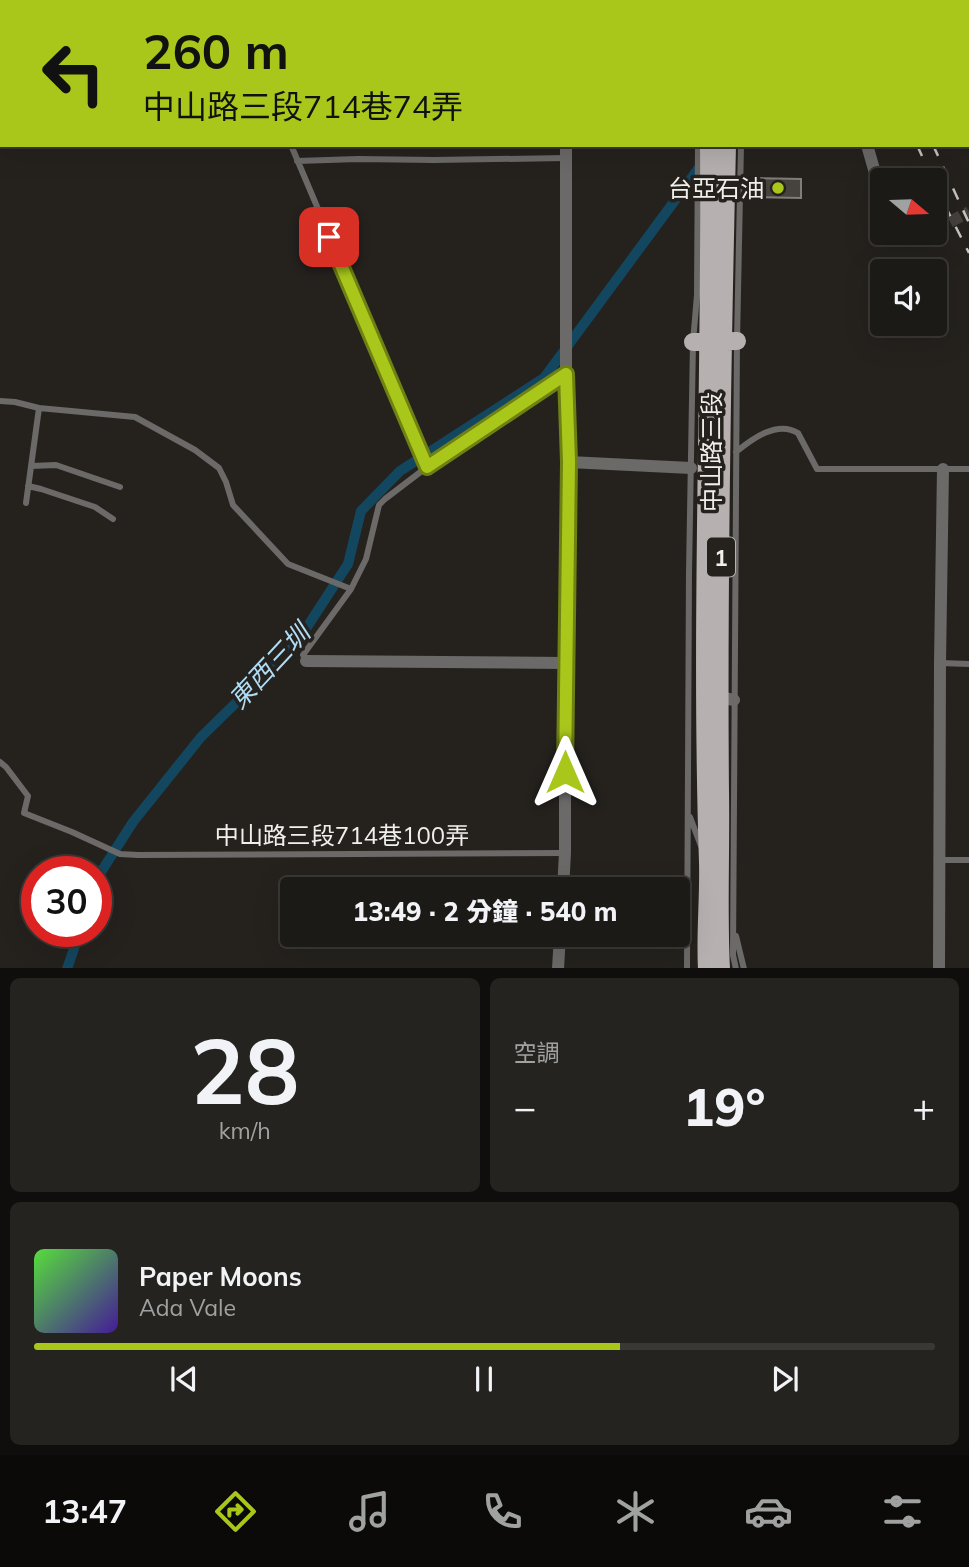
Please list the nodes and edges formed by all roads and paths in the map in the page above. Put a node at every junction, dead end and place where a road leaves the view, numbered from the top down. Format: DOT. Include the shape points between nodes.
graph roads {
  1 [pos="292,147"];
  2 [pos="698,147"];
  3 [pos="709,147"];
  4 [pos="727,147"];
  5 [pos="741,147"];
  6 [pos="868,147"];
  7 [pos="566,152"];
  8 [pos="297,161"];
  9 [pos="874,168"];
  10 [pos="715,341"];
  11 [pos="566,373"];
  12 [pos="0,401"];
  13 [pos="39,408"];
  14 [pos="736,452"];
  15 [pos="569,462"];
  16 [pos="31,466"];
  17 [pos="427,467"];
  18 [pos="691,468"];
  19 [pos="943,469"];
  20 [pos="969,469"];
  21 [pos="28,486"];
  22 [pos="120,487"];
  23 [pos="26,503"];
  24 [pos="113,519"];
  25 [pos="351,589"];
  26 [pos="306,661"];
  27 [pos="565,663"];
  28 [pos="940,663"];
  29 [pos="969,664"];
  30 [pos="726,699"];
  31 [pos="0,762"];
  32 [pos="696,811"];
  33 [pos="696,830"];
  34 [pos="688,852"];
  35 [pos="565,853"];
  36 [pos="940,860"];
  37 [pos="969,860"];
  38 [pos="708,865"];
  39 [pos="564,877"];
  40 [pos="734,882"];
  41 [pos="726,926"];
  42 [pos="559,947"];
  43 [pos="558,968"];
  44 [pos="687,968"];
  45 [pos="706,968"];
  46 [pos="721,968"];
  47 [pos="736,968"];
  48 [pos="744,968"];
  49 [pos="939,968"];
  1 -- 8 [label="lane"];
  2 -- 10 [label="lane, 中山路三段 / 1" via="697,295"];
  3 -- 10 [label="main road, 中山路三段 / 1"];
  4 -- 10 [label="main road, 中山路三段 / 1"];
  5 -- 10 [label="lane, 中山路三段 / 1"];
  6 -- 9 [label="street"];
  7 -- 8 [label="lane" via="434,160"];
  7 -- 11 [label="street"];
  8 -- 17 [label="lane"];
  10 -- 14 [label="lane, 中山路三段 / 1"];
  10 -- 18 [label="lane, 中山路三段 / 1"];
  10 -- 30 [label="main road, 中山路三段 / 1"];
  10 -- 32 [label="main road, 中山路三段 / 1"];
  11 -- 15 [label="street"];
  11 -- 17 [label="lane"];
  12 -- 13 [label="lane"];
  13 -- 16 [label="lane"];
  13 -- 25 [label="lane" via="135,417 195,450 219,468 233,505 288,564"];
  14 -- 19 [label="lane" via="782,428 798,433 817,469"];
  14 -- 30 [label="lane, 中山路三段 / 1"];
  15 -- 18 [label="street"];
  15 -- 27 [label="street"];
  16 -- 21 [label="lane"];
  16 -- 22 [label="lane" via="56,465"];
  17 -- 25 [label="lane" via="379,505 366,559"];
  18 -- 32 [label="lane, 中山路三段 / 1"];
  19 -- 20 [label="lane"];
  19 -- 28 [label="street"];
  21 -- 23 [label="lane"];
  21 -- 24 [label="lane" via="95,507"];
  25 -- 26 [label="lane" via="303,655"];
  26 -- 27 [label="street"];
  27 -- 35 [label="street"];
  28 -- 29 [label="lane"];
  28 -- 36 [label="street"];
  30 -- 40 [label="lane, 中山路三段 / 1"];
  30 -- 41 [label="main road, 中山路三段 / 1" via="720,820"];
  31 -- 35 [label="lane, 中山路三段714巷100弄" via="28,796 24,813 120,854"];
  32 -- 33 [label="lane"];
  32 -- 33 [label="lane"];
  32 -- 34 [label="lane, 1"];
  32 -- 38 [label="main road, 中山路三段 / 1"];
  33 -- 34 [label="lane"];
  33 -- 38 [label="lane"];
  34 -- 44 [label="lane, 1"];
  35 -- 39 [label="street"];
  36 -- 37 [label="lane"];
  36 -- 49 [label="street"];
  38 -- 45 [label="main road, 1"];
  40 -- 41 [label="lane"];
  40 -- 41 [label="lane, 中山路三段"];
  41 -- 46 [label="main road, 中山路三段 / 1"];
  41 -- 47 [label="lane, 中山路三段"];
  41 -- 48 [label="lane"];
  42 -- 43 [label="street"];
}
